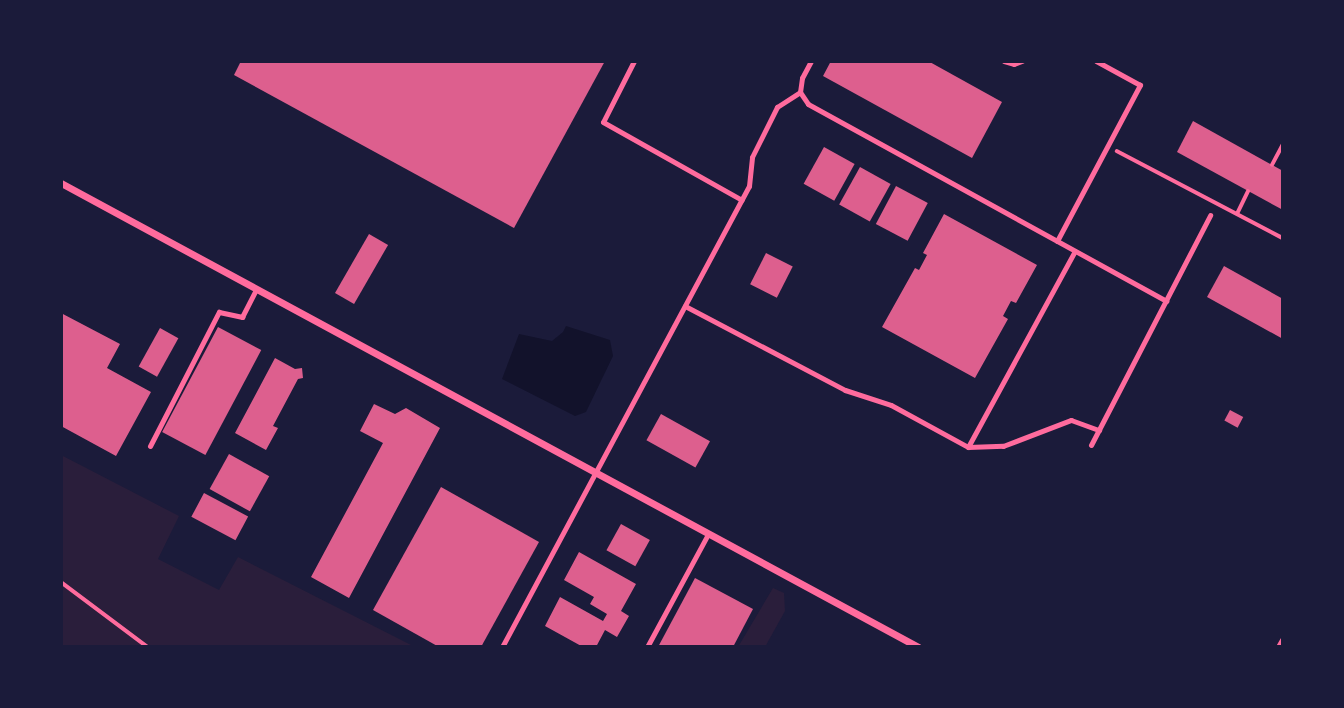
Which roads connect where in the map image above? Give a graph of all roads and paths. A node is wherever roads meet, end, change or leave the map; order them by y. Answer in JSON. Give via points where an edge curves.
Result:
{"nodes":[{"id":1,"x":634,"y":61,"type":"edge"},
{"id":2,"x":811,"y":61,"type":"edge"},
{"id":3,"x":1004,"y":61,"type":"edge"},
{"id":4,"x":1022,"y":61,"type":"edge"},
{"id":5,"x":1097,"y":61,"type":"edge"},
{"id":6,"x":800,"y":92,"type":"junction"},
{"id":7,"x":1283,"y":144,"type":"edge"},
{"id":8,"x":1107,"y":146,"type":"junction"},
{"id":9,"x":1272,"y":165,"type":"dead end"},
{"id":10,"x":61,"y":183,"type":"edge"},
{"id":11,"x":1248,"y":191,"type":"dead end"},
{"id":12,"x":742,"y":200,"type":"junction"},
{"id":13,"x":1237,"y":214,"type":"junction"},
{"id":14,"x":1210,"y":215,"type":"dead end"},
{"id":15,"x":1283,"y":238,"type":"edge"},
{"id":16,"x":1057,"y":241,"type":"junction"},
{"id":17,"x":1075,"y":251,"type":"junction"},
{"id":18,"x":256,"y":289,"type":"junction"},
{"id":19,"x":1166,"y":301,"type":"junction"},
{"id":20,"x":685,"y":306,"type":"junction"},
{"id":21,"x":1099,"y":430,"type":"junction"},
{"id":22,"x":1091,"y":445,"type":"dead end"},
{"id":23,"x":150,"y":446,"type":"dead end"},
{"id":24,"x":968,"y":447,"type":"junction"},
{"id":25,"x":595,"y":474,"type":"junction"},
{"id":26,"x":708,"y":534,"type":"junction"},
{"id":27,"x":61,"y":582,"type":"edge"},
{"id":28,"x":1283,"y":640,"type":"edge"},
{"id":29,"x":145,"y":646,"type":"edge"},
{"id":30,"x":502,"y":647,"type":"edge"},
{"id":31,"x":647,"y":647,"type":"edge"},
{"id":32,"x":918,"y":647,"type":"edge"},
{"id":33,"x":1279,"y":647,"type":"edge"}],
"edges":[{"from":1,"to":12,"type":"lane","via":[[603,122]]},
{"from":2,"to":6,"type":"lane"},
{"from":3,"to":4,"type":"lane"},
{"from":5,"to":8,"type":"lane","via":[[1140,85]]},
{"from":6,"to":12,"type":"lane","via":[[777,107],[752,157],[749,186]]},
{"from":6,"to":16,"type":"lane","via":[[808,104]]},
{"from":7,"to":9,"type":"path"},
{"from":8,"to":13,"type":"path"},
{"from":8,"to":16,"type":"lane"},
{"from":10,"to":18,"type":"street"},
{"from":11,"to":13,"type":"path"},
{"from":12,"to":20,"type":"lane"},
{"from":13,"to":15,"type":"path"},
{"from":14,"to":19,"type":"lane"},
{"from":16,"to":17,"type":"lane"},
{"from":17,"to":19,"type":"lane"},
{"from":17,"to":24,"type":"lane"},
{"from":18,"to":23,"type":"lane","via":[[242,317],[219,312]]},
{"from":18,"to":25,"type":"street"},
{"from":19,"to":21,"type":"lane"},
{"from":20,"to":24,"type":"lane","via":[[845,390],[891,405]]},
{"from":20,"to":25,"type":"lane"},
{"from":21,"to":22,"type":"lane"},
{"from":21,"to":24,"type":"lane","via":[[1071,420],[1003,446]]},
{"from":25,"to":26,"type":"street"},
{"from":25,"to":30,"type":"lane"},
{"from":26,"to":31,"type":"lane"},
{"from":26,"to":32,"type":"street"},
{"from":27,"to":29,"type":"path"},
{"from":28,"to":33,"type":"street"}]}
